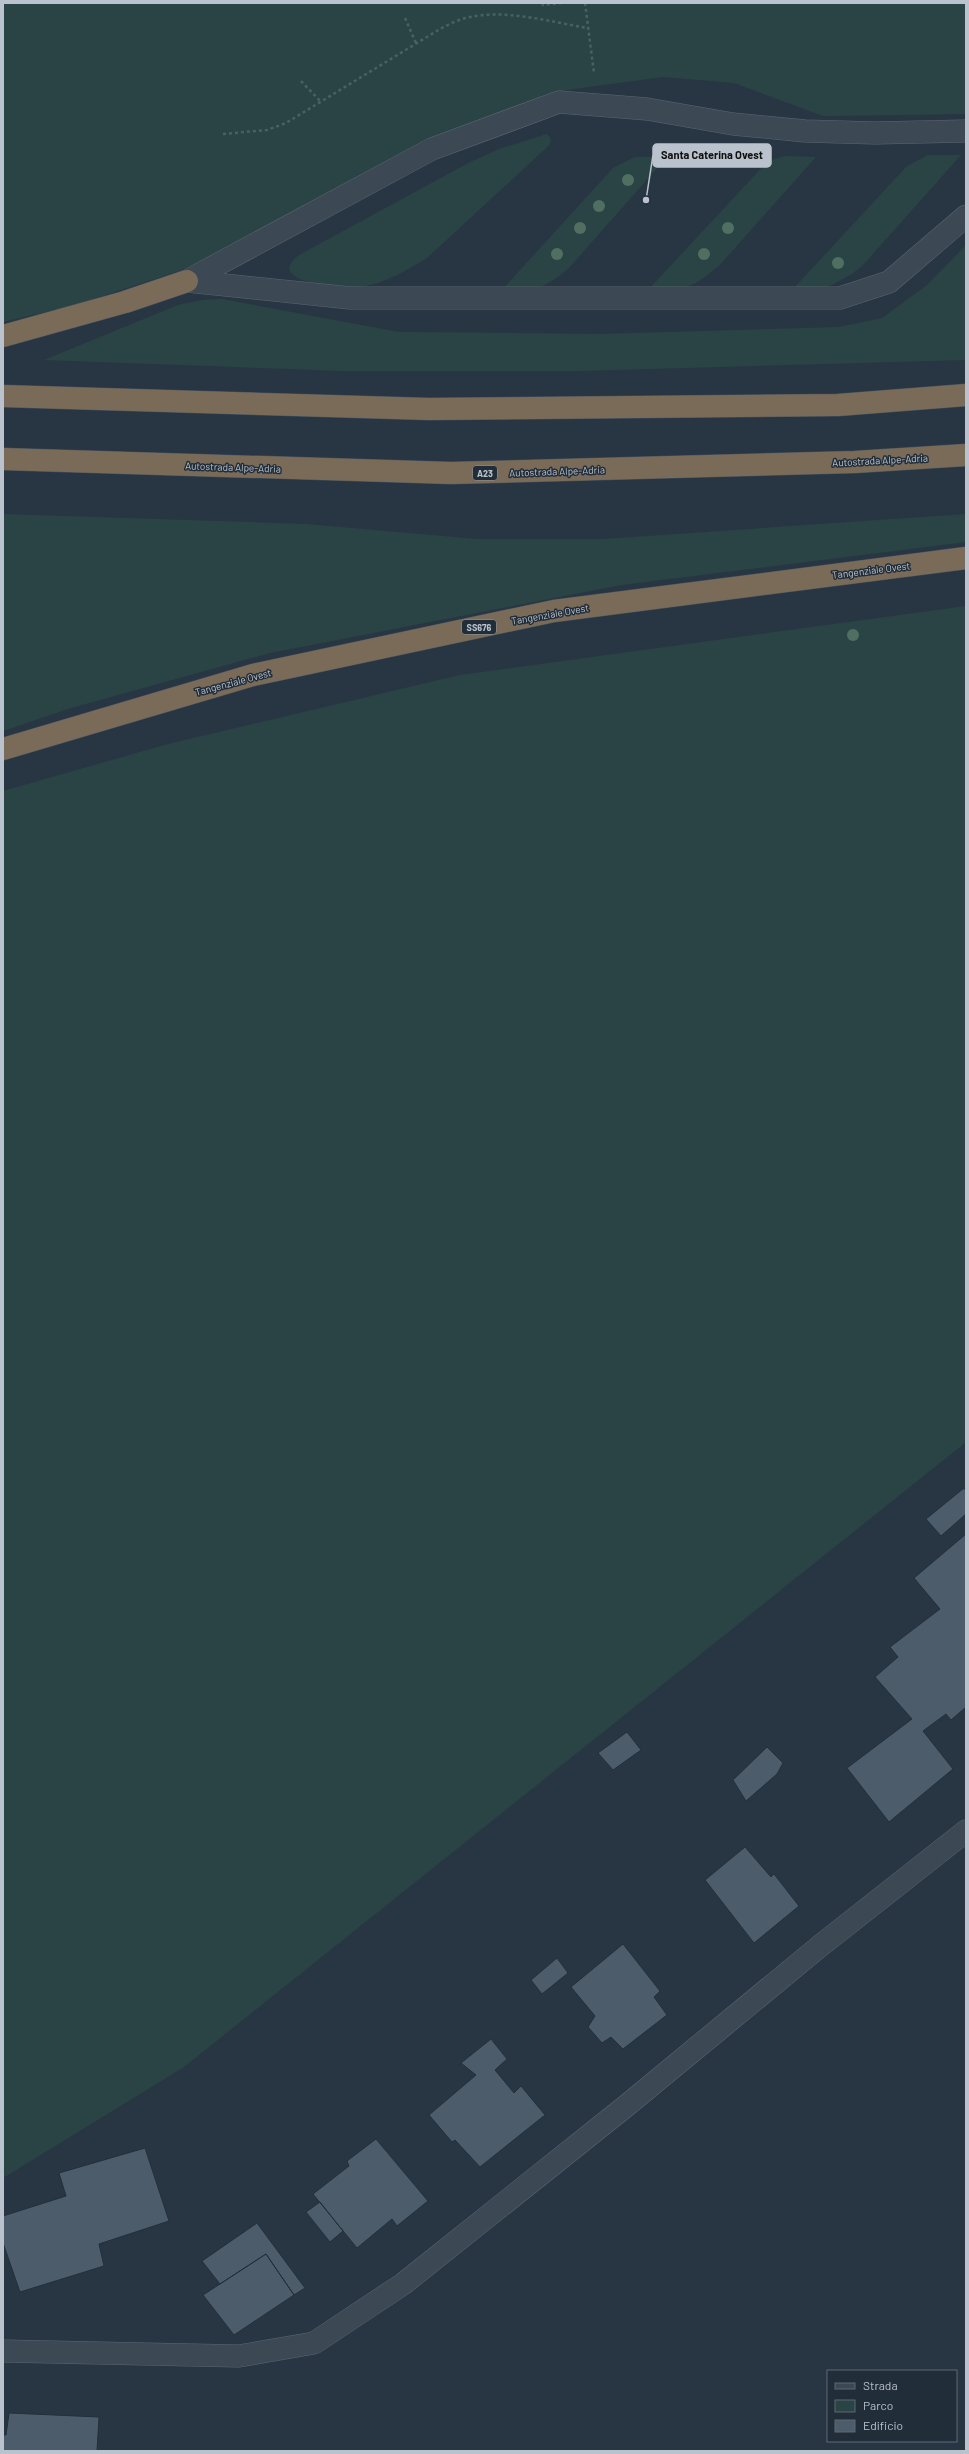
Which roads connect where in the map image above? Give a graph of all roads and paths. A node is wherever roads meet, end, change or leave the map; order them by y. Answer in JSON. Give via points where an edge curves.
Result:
{"nodes":[{"id":1,"x":542,"y":3,"type":"edge"},
{"id":2,"x":562,"y":3,"type":"edge"},
{"id":3,"x":585,"y":3,"type":"edge"},
{"id":4,"x":405,"y":18,"type":"dead end"},
{"id":5,"x":588,"y":28,"type":"junction"},
{"id":6,"x":416,"y":43,"type":"junction"},
{"id":7,"x":301,"y":80,"type":"dead end"},
{"id":8,"x":322,"y":102,"type":"junction"},
{"id":9,"x":598,"y":105,"type":"junction"},
{"id":10,"x":966,"y":131,"type":"edge"},
{"id":11,"x":223,"y":134,"type":"dead end"},
{"id":12,"x":966,"y":216,"type":"edge"},
{"id":13,"x":187,"y":281,"type":"junction"},
{"id":14,"x":3,"y":336,"type":"edge"},
{"id":15,"x":966,"y":395,"type":"edge"},
{"id":16,"x":3,"y":396,"type":"edge"},
{"id":17,"x":966,"y":455,"type":"edge"},
{"id":18,"x":3,"y":459,"type":"edge"},
{"id":19,"x":966,"y":558,"type":"edge"},
{"id":20,"x":3,"y":749,"type":"edge"},
{"id":21,"x":966,"y":1831,"type":"edge"},
{"id":22,"x":3,"y":2351,"type":"edge"}],
"edges":[{"from":1,"to":2,"type":"path"},
{"from":3,"to":5,"type":"path"},
{"from":4,"to":6,"type":"path"},
{"from":5,"to":6,"type":"path","via":[[490,15],[465,18]]},
{"from":5,"to":9,"type":"path"},
{"from":6,"to":8,"type":"path"},
{"from":7,"to":8,"type":"path"},
{"from":8,"to":11,"type":"path","via":[[286,123],[267,130]]},
{"from":9,"to":10,"type":"street","via":[[647,109],[734,124],[805,131]]},
{"from":9,"to":13,"type":"street","via":[[559,102],[432,149]]},
{"from":12,"to":13,"type":"street","via":[[889,282],[840,298],[350,298]]},
{"from":13,"to":14,"type":"highway","via":[[125,302]]},
{"from":15,"to":16,"type":"highway","via":[[838,405],[437,409]]},
{"from":17,"to":18,"type":"highway","name":"Autostrada Alpe-Adria","number":"A23","via":[[855,462],[451,474]]},
{"from":19,"to":20,"type":"highway","name":"Tangenziale Ovest","number":"SS676","via":[[554,611],[253,675]]},
{"from":21,"to":22,"type":"street","via":[[403,2284],[314,2343],[239,2356]]}]}
